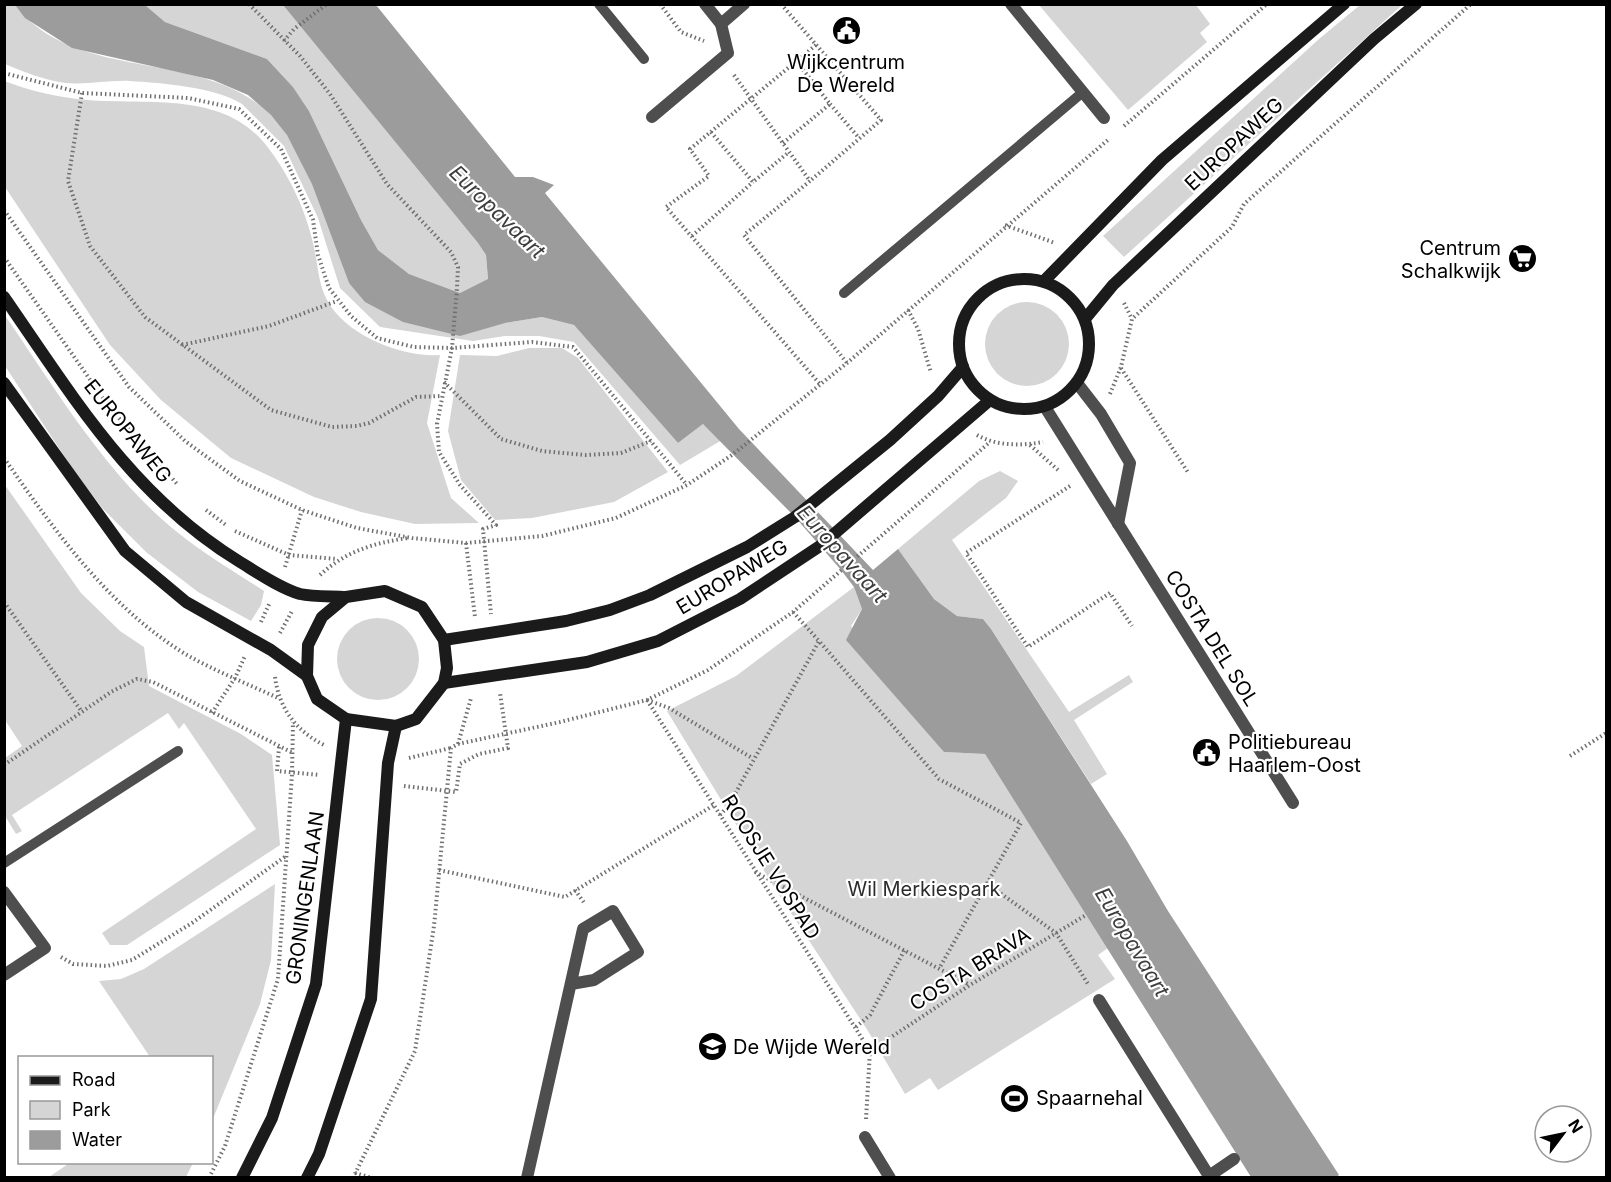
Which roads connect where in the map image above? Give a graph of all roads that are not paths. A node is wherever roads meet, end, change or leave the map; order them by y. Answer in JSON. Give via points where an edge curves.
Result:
{"nodes":[{"id":1,"x":705,"y":4,"type":"edge"},
{"id":2,"x":744,"y":4,"type":"edge"},
{"id":3,"x":1011,"y":4,"type":"edge"},
{"id":4,"x":1344,"y":4,"type":"edge"},
{"id":5,"x":1416,"y":4,"type":"edge"},
{"id":6,"x":600,"y":5,"type":"edge"},
{"id":7,"x":721,"y":24,"type":"junction"},
{"id":8,"x":644,"y":59,"type":"dead end"},
{"id":9,"x":1083,"y":92,"type":"junction"},
{"id":10,"x":652,"y":117,"type":"dead end"},
{"id":11,"x":1104,"y":118,"type":"dead end"},
{"id":12,"x":1044,"y":281,"type":"junction"},
{"id":13,"x":844,"y":293,"type":"dead end"},
{"id":14,"x":4,"y":297,"type":"edge"},
{"id":15,"x":1085,"y":319,"type":"junction"},
{"id":16,"x":963,"y":367,"type":"junction"},
{"id":17,"x":4,"y":383,"type":"edge"},
{"id":18,"x":1077,"y":383,"type":"junction"},
{"id":19,"x":990,"y":400,"type":"junction"},
{"id":20,"x":1045,"y":407,"type":"junction"},
{"id":21,"x":1118,"y":524,"type":"junction"},
{"id":22,"x":346,"y":597,"type":"junction"},
{"id":23,"x":444,"y":640,"type":"junction"},
{"id":24,"x":308,"y":676,"type":"junction"},
{"id":25,"x":444,"y":683,"type":"junction"},
{"id":26,"x":346,"y":719,"type":"junction"},
{"id":27,"x":396,"y":726,"type":"junction"},
{"id":28,"x":178,"y":751,"type":"dead end"},
{"id":29,"x":1293,"y":804,"type":"dead end"},
{"id":30,"x":4,"y":864,"type":"edge"},
{"id":31,"x":4,"y":892,"type":"edge"},
{"id":32,"x":4,"y":975,"type":"edge"},
{"id":33,"x":571,"y":984,"type":"junction"},
{"id":34,"x":1099,"y":1000,"type":"road end"},
{"id":35,"x":865,"y":1137,"type":"road end"},
{"id":36,"x":1234,"y":1159,"type":"dead end"},
{"id":37,"x":1208,"y":1177,"type":"edge"},
{"id":38,"x":242,"y":1178,"type":"edge"},
{"id":39,"x":307,"y":1178,"type":"edge"},
{"id":40,"x":528,"y":1178,"type":"edge"},
{"id":41,"x":890,"y":1178,"type":"edge"}],
"edges":[{"from":1,"to":7,"type":"street"},
{"from":2,"to":7,"type":"street"},
{"from":3,"to":9,"type":"street"},
{"from":4,"to":12,"type":"main road","name":"EUROPAWEG","via":[[1162,160]]},
{"from":5,"to":15,"type":"main road","name":"EUROPAWEG","via":[[1113,285]]},
{"from":6,"to":8,"type":"lane"},
{"from":7,"to":10,"type":"street","via":[[728,53]]},
{"from":9,"to":11,"type":"street"},
{"from":9,"to":13,"type":"lane"},
{"from":12,"to":15,"type":"main road","via":[[1075,302]]},
{"from":12,"to":16,"type":"main road","via":[[1008,281],[977,299],[960,331]]},
{"from":14,"to":22,"type":"main road","name":"EUROPAWEG","via":[[102,436],[150,494],[207,542],[254,570],[300,594]]},
{"from":15,"to":18,"type":"main road","via":[[1090,352]]},
{"from":16,"to":19,"type":"main road","via":[[969,380]]},
{"from":16,"to":23,"type":"main road","name":"EUROPAWEG","via":[[890,440],[795,517],[747,547],[610,610]]},
{"from":17,"to":24,"type":"main road","via":[[125,551],[186,602],[272,650]]},
{"from":18,"to":20,"type":"main road","via":[[1063,398]]},
{"from":18,"to":21,"type":"street","via":[[1130,463]]},
{"from":19,"to":20,"type":"main road","via":[[1007,408]]},
{"from":19,"to":25,"type":"main road","name":"EUROPAWEG","via":[[820,546],[740,599],[658,641],[587,662]]},
{"from":20,"to":21,"type":"street","name":"COSTA DEL SOL"},
{"from":21,"to":29,"type":"street","name":"COSTA DEL SOL"},
{"from":22,"to":23,"type":"main road","via":[[385,591],[422,607]]},
{"from":22,"to":24,"type":"main road","via":[[321,616],[308,645]]},
{"from":23,"to":25,"type":"main road"},
{"from":24,"to":26,"type":"main road","via":[[317,699]]},
{"from":25,"to":27,"type":"main road","via":[[416,719]]},
{"from":26,"to":27,"type":"main road"},
{"from":26,"to":38,"type":"main road","name":"GRONINGENLAAN","via":[[316,984],[272,1118]]},
{"from":27,"to":39,"type":"main road","via":[[388,763],[371,999],[319,1154]]},
{"from":28,"to":30,"type":"lane"},
{"from":31,"to":32,"type":"street","via":[[45,948]]},
{"from":33,"to":33,"type":"street","via":[[583,929],[613,911],[638,952],[594,980]]},
{"from":33,"to":40,"type":"street"},
{"from":34,"to":37,"type":"street"},
{"from":35,"to":41,"type":"street"},
{"from":36,"to":37,"type":"street"}]}
